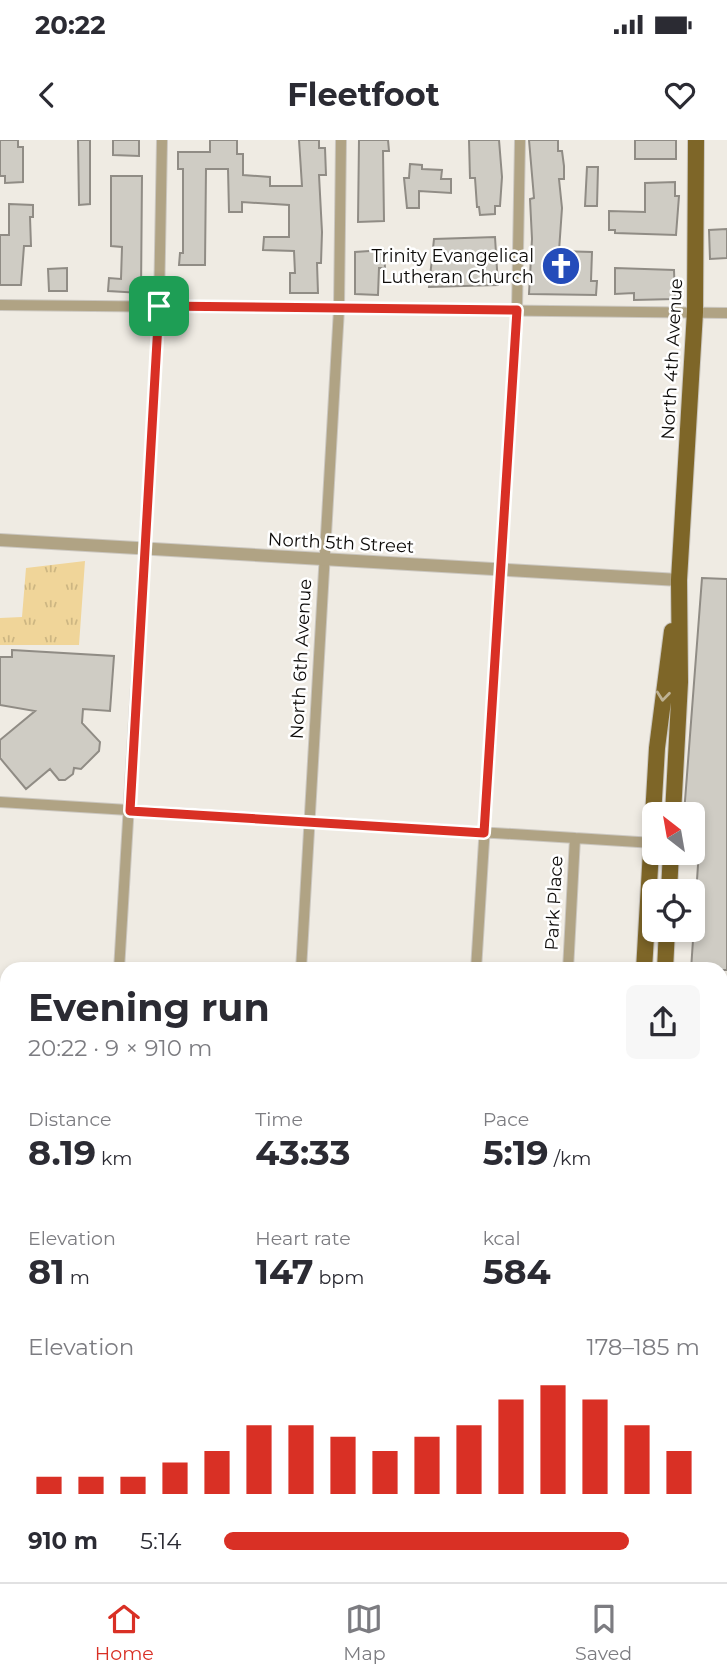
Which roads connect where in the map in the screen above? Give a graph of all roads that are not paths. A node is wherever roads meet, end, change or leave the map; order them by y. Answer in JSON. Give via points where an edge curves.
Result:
{"nodes":[{"id":1,"x":162,"y":140,"type":"edge"},
{"id":2,"x":341,"y":140,"type":"edge"},
{"id":3,"x":520,"y":140,"type":"edge"},
{"id":4,"x":696,"y":140,"type":"edge"},
{"id":5,"x":0,"y":304,"type":"edge"},
{"id":6,"x":159,"y":306,"type":"junction"},
{"id":7,"x":339,"y":309,"type":"junction"},
{"id":8,"x":517,"y":310,"type":"junction"},
{"id":9,"x":695,"y":312,"type":"junction"},
{"id":10,"x":727,"y":313,"type":"edge"},
{"id":11,"x":0,"y":540,"type":"edge"},
{"id":12,"x":145,"y":549,"type":"junction"},
{"id":13,"x":323,"y":560,"type":"junction"},
{"id":14,"x":501,"y":570,"type":"junction"},
{"id":15,"x":680,"y":580,"type":"junction"},
{"id":16,"x":0,"y":802,"type":"edge"},
{"id":17,"x":655,"y":802,"type":"edge"},
{"id":18,"x":674,"y":802,"type":"edge"},
{"id":19,"x":130,"y":811,"type":"junction"},
{"id":20,"x":309,"y":822,"type":"junction"},
{"id":21,"x":484,"y":833,"type":"junction"},
{"id":22,"x":575,"y":838,"type":"junction"},
{"id":23,"x":642,"y":842,"type":"edge"},
{"id":24,"x":650,"y":865,"type":"edge"},
{"id":25,"x":666,"y":942,"type":"edge"},
{"id":26,"x":120,"y":962,"type":"edge"},
{"id":27,"x":301,"y":962,"type":"edge"},
{"id":28,"x":476,"y":962,"type":"edge"},
{"id":29,"x":568,"y":962,"type":"edge"},
{"id":30,"x":644,"y":962,"type":"edge"},
{"id":31,"x":665,"y":962,"type":"edge"}],
"edges":[{"from":1,"to":6,"type":"street"},
{"from":2,"to":7,"type":"street","name":"North 6th Avenue"},
{"from":3,"to":8,"type":"street"},
{"from":4,"to":9,"type":"main road","name":"North 4th Avenue"},
{"from":5,"to":6,"type":"street"},
{"from":6,"to":7,"type":"street"},
{"from":6,"to":12,"type":"street"},
{"from":7,"to":8,"type":"street"},
{"from":7,"to":13,"type":"street","name":"North 6th Avenue"},
{"from":8,"to":9,"type":"street"},
{"from":8,"to":14,"type":"street"},
{"from":9,"to":10,"type":"street"},
{"from":9,"to":15,"type":"main road","name":"North 4th Avenue"},
{"from":11,"to":12,"type":"street","name":"North 5th Street"},
{"from":12,"to":13,"type":"street","name":"North 5th Street"},
{"from":12,"to":19,"type":"street"},
{"from":13,"to":14,"type":"street","name":"North 5th Street"},
{"from":13,"to":20,"type":"street","name":"North 6th Avenue"},
{"from":14,"to":15,"type":"street","name":"North 5th Street"},
{"from":14,"to":21,"type":"street"},
{"from":15,"to":17,"type":"main road","name":"North 4th Avenue","one_way":true,"via":[[661,708]]},
{"from":15,"to":18,"type":"main road","name":"North 4th Avenue"},
{"from":16,"to":19,"type":"street"},
{"from":19,"to":20,"type":"street"},
{"from":19,"to":26,"type":"street"},
{"from":20,"to":21,"type":"street"},
{"from":20,"to":27,"type":"street","name":"North 6th Avenue"},
{"from":21,"to":22,"type":"street"},
{"from":21,"to":28,"type":"street"},
{"from":22,"to":23,"type":"street"},
{"from":22,"to":29,"type":"street","name":"Park Place"},
{"from":24,"to":30,"type":"main road","name":"North 4th Avenue"},
{"from":25,"to":31,"type":"main road"}]}
